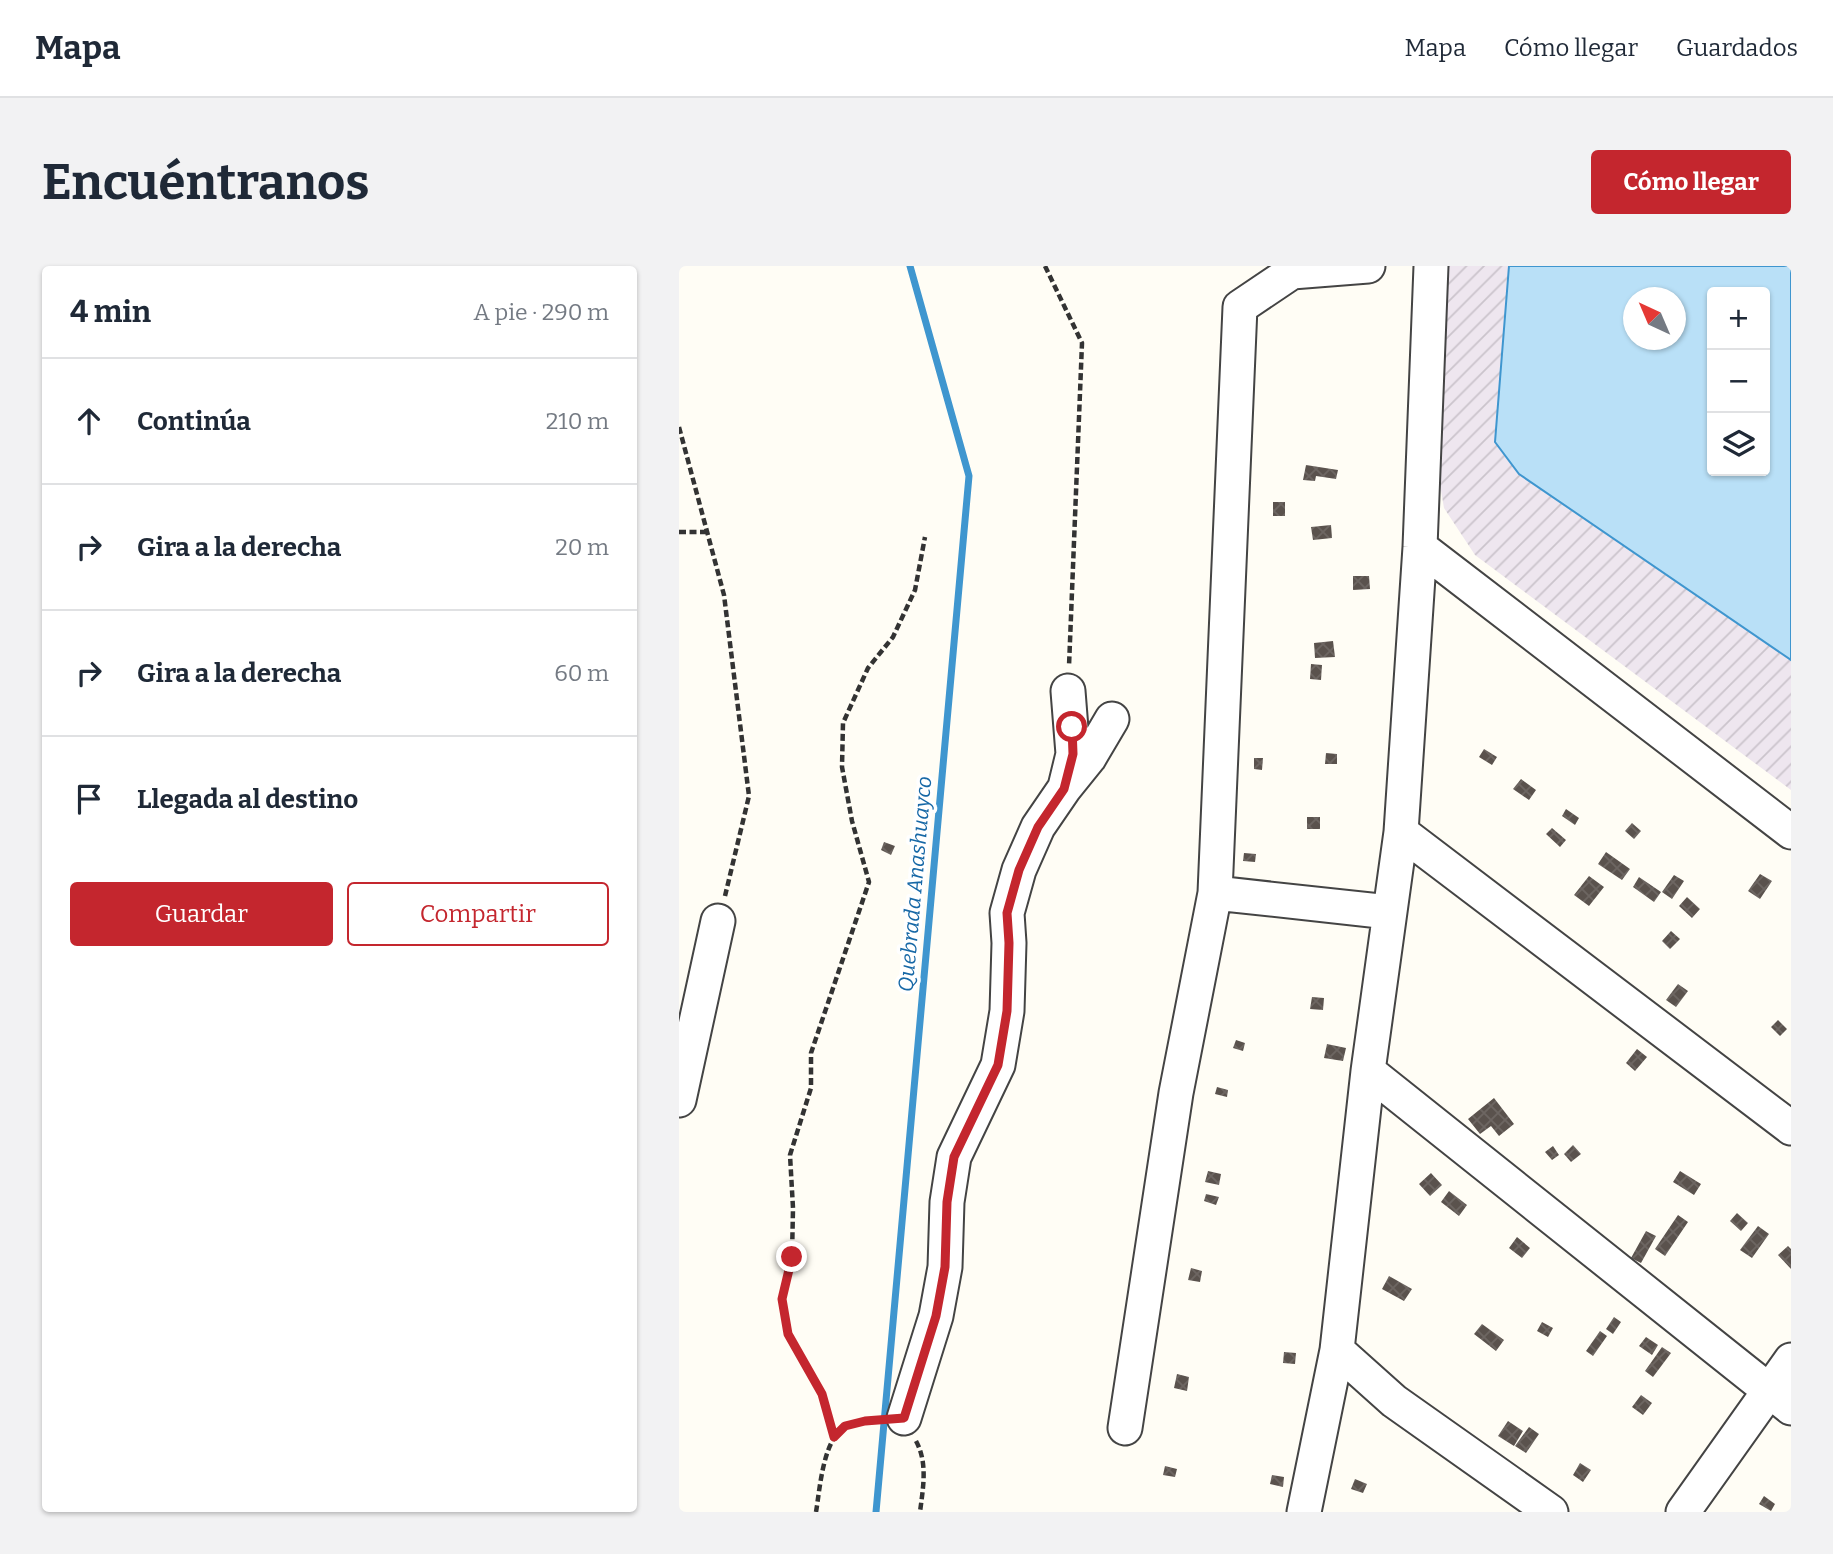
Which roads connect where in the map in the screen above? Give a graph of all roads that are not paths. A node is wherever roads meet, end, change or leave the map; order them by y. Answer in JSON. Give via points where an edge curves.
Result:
{"nodes":[{"id":1,"x":1367,"y":266,"type":"edge"},
{"id":2,"x":1431,"y":266,"type":"edge"},
{"id":3,"x":1420,"y":548,"type":"junction"},
{"id":4,"x":1068,"y":691,"type":"road end"},
{"id":5,"x":1112,"y":719,"type":"dead end"},
{"id":6,"x":1064,"y":789,"type":"junction"},
{"id":7,"x":1401,"y":832,"type":"junction"},
{"id":8,"x":1791,"y":832,"type":"edge"},
{"id":9,"x":1215,"y":893,"type":"junction"},
{"id":10,"x":1389,"y":912,"type":"junction"},
{"id":11,"x":718,"y":921,"type":"road end"},
{"id":12,"x":1368,"y":1071,"type":"junction"},
{"id":13,"x":679,"y":1100,"type":"edge"},
{"id":14,"x":1791,"y":1128,"type":"edge"},
{"id":15,"x":1337,"y":1350,"type":"junction"},
{"id":16,"x":1791,"y":1360,"type":"edge"},
{"id":17,"x":1780,"y":1400,"type":"edge"},
{"id":18,"x":904,"y":1418,"type":"road end"},
{"id":19,"x":1125,"y":1428,"type":"dead end"},
{"id":20,"x":1304,"y":1512,"type":"edge"},
{"id":21,"x":1551,"y":1512,"type":"edge"},
{"id":22,"x":1683,"y":1512,"type":"edge"}],
"edges":[{"from":1,"to":9,"type":"street","via":[[1292,272],[1240,307]]},
{"from":2,"to":3,"type":"street"},
{"from":3,"to":7,"type":"street"},
{"from":3,"to":8,"type":"street"},
{"from":4,"to":6,"type":"street","via":[[1073,754]]},
{"from":5,"to":6,"type":"street"},
{"from":6,"to":18,"type":"street","via":[[1038,827],[1007,913],[1007,1011],[998,1065],[954,1157],[936,1316]]},
{"from":7,"to":10,"type":"street"},
{"from":7,"to":14,"type":"street"},
{"from":9,"to":10,"type":"street"},
{"from":9,"to":19,"type":"street","via":[[1175,1093]]},
{"from":10,"to":12,"type":"street"},
{"from":11,"to":13,"type":"street"},
{"from":12,"to":15,"type":"street"},
{"from":12,"to":17,"type":"street"},
{"from":15,"to":20,"type":"street"},
{"from":15,"to":21,"type":"street","via":[[1394,1401]]},
{"from":16,"to":17,"type":"street"},
{"from":17,"to":22,"type":"street"}]}
